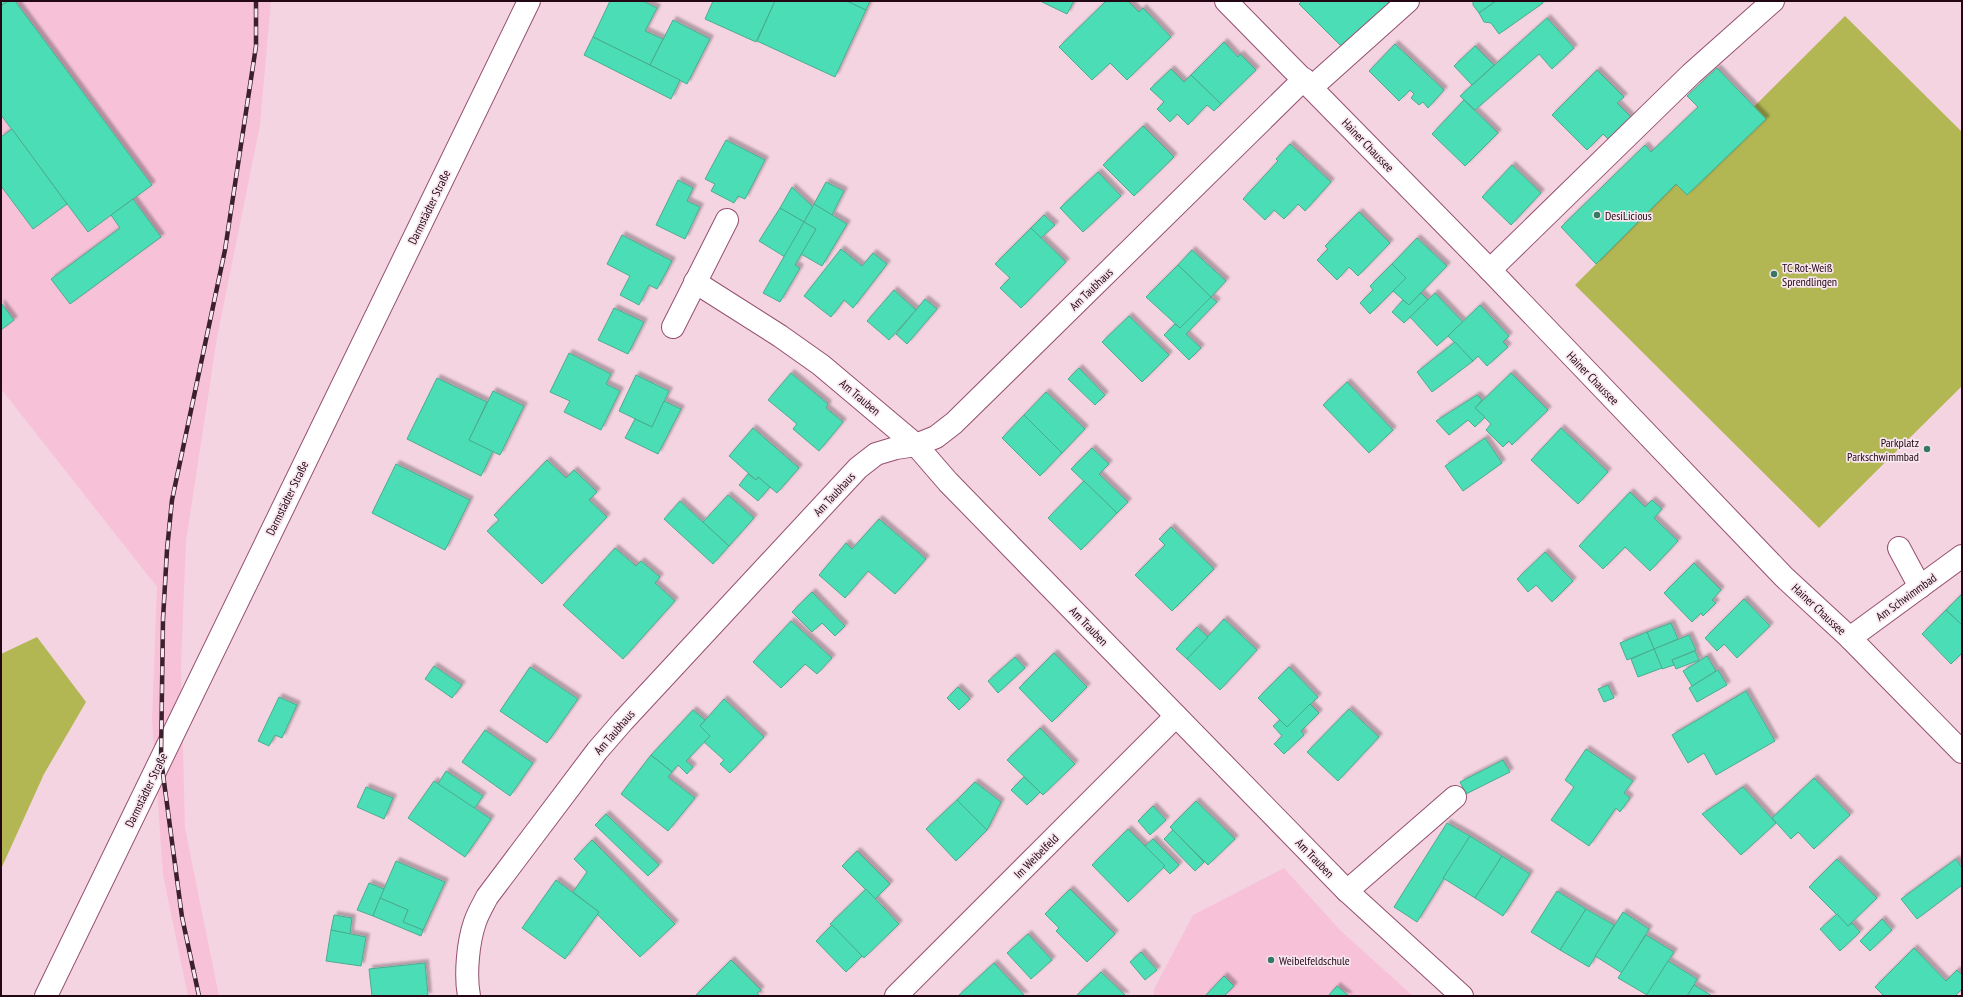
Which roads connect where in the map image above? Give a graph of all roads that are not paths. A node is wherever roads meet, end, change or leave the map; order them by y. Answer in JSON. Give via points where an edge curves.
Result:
{"nodes":[{"id":1,"x":529,"y":1,"type":"edge"},
{"id":2,"x":1226,"y":1,"type":"edge"},
{"id":3,"x":1408,"y":1,"type":"edge"},
{"id":4,"x":1773,"y":1,"type":"edge"},
{"id":5,"x":1308,"y":83,"type":"junction"},
{"id":6,"x":727,"y":220,"type":"dead end"},
{"id":7,"x":1490,"y":270,"type":"junction"},
{"id":8,"x":695,"y":282,"type":"junction"},
{"id":9,"x":673,"y":327,"type":"dead end"},
{"id":10,"x":916,"y":445,"type":"junction"},
{"id":11,"x":1899,"y":548,"type":"dead end"},
{"id":12,"x":1962,"y":556,"type":"edge"},
{"id":13,"x":1920,"y":587,"type":"junction"},
{"id":14,"x":1850,"y":638,"type":"junction"},
{"id":15,"x":1176,"y":716,"type":"junction"},
{"id":16,"x":1962,"y":752,"type":"edge"},
{"id":17,"x":1456,"y":797,"type":"dead end"},
{"id":18,"x":1347,"y":891,"type":"junction"},
{"id":19,"x":46,"y":996,"type":"edge"},
{"id":20,"x":469,"y":996,"type":"edge"},
{"id":21,"x":896,"y":996,"type":"edge"},
{"id":22,"x":1462,"y":996,"type":"edge"}],
"edges":[{"from":1,"to":19,"type":"street","name":"Darmstädter Straße"},
{"from":2,"to":5,"type":"street","name":"Hainer Chaussee"},
{"from":3,"to":5,"type":"street","name":"Am Taubhaus"},
{"from":4,"to":7,"type":"street","via":[[1691,74]]},
{"from":5,"to":7,"type":"street","name":"Hainer Chaussee"},
{"from":5,"to":10,"type":"street","name":"Am Taubhaus","via":[[954,423],[936,437]]},
{"from":6,"to":8,"type":"street"},
{"from":7,"to":14,"type":"street","name":"Hainer Chaussee","via":[[1784,577]]},
{"from":8,"to":9,"type":"street"},
{"from":8,"to":10,"type":"street","name":"Am Trauben","via":[[821,365]]},
{"from":10,"to":15,"type":"street","name":"Am Trauben","via":[[948,482]]},
{"from":10,"to":20,"type":"street","name":"Am Taubhaus","via":[[876,454],[858,468],[597,751],[487,896],[475,923],[468,956]]},
{"from":11,"to":13,"type":"street"},
{"from":12,"to":13,"type":"street","name":"Am Schwimmbad"},
{"from":13,"to":14,"type":"street","name":"Am Schwimmbad"},
{"from":14,"to":16,"type":"street","name":"Hainer Chaussee"},
{"from":15,"to":18,"type":"street","name":"Am Trauben"},
{"from":15,"to":21,"type":"street","name":"Im Weibelfeld"},
{"from":17,"to":18,"type":"street"},
{"from":18,"to":22,"type":"street","name":"Am Trauben"}]}
